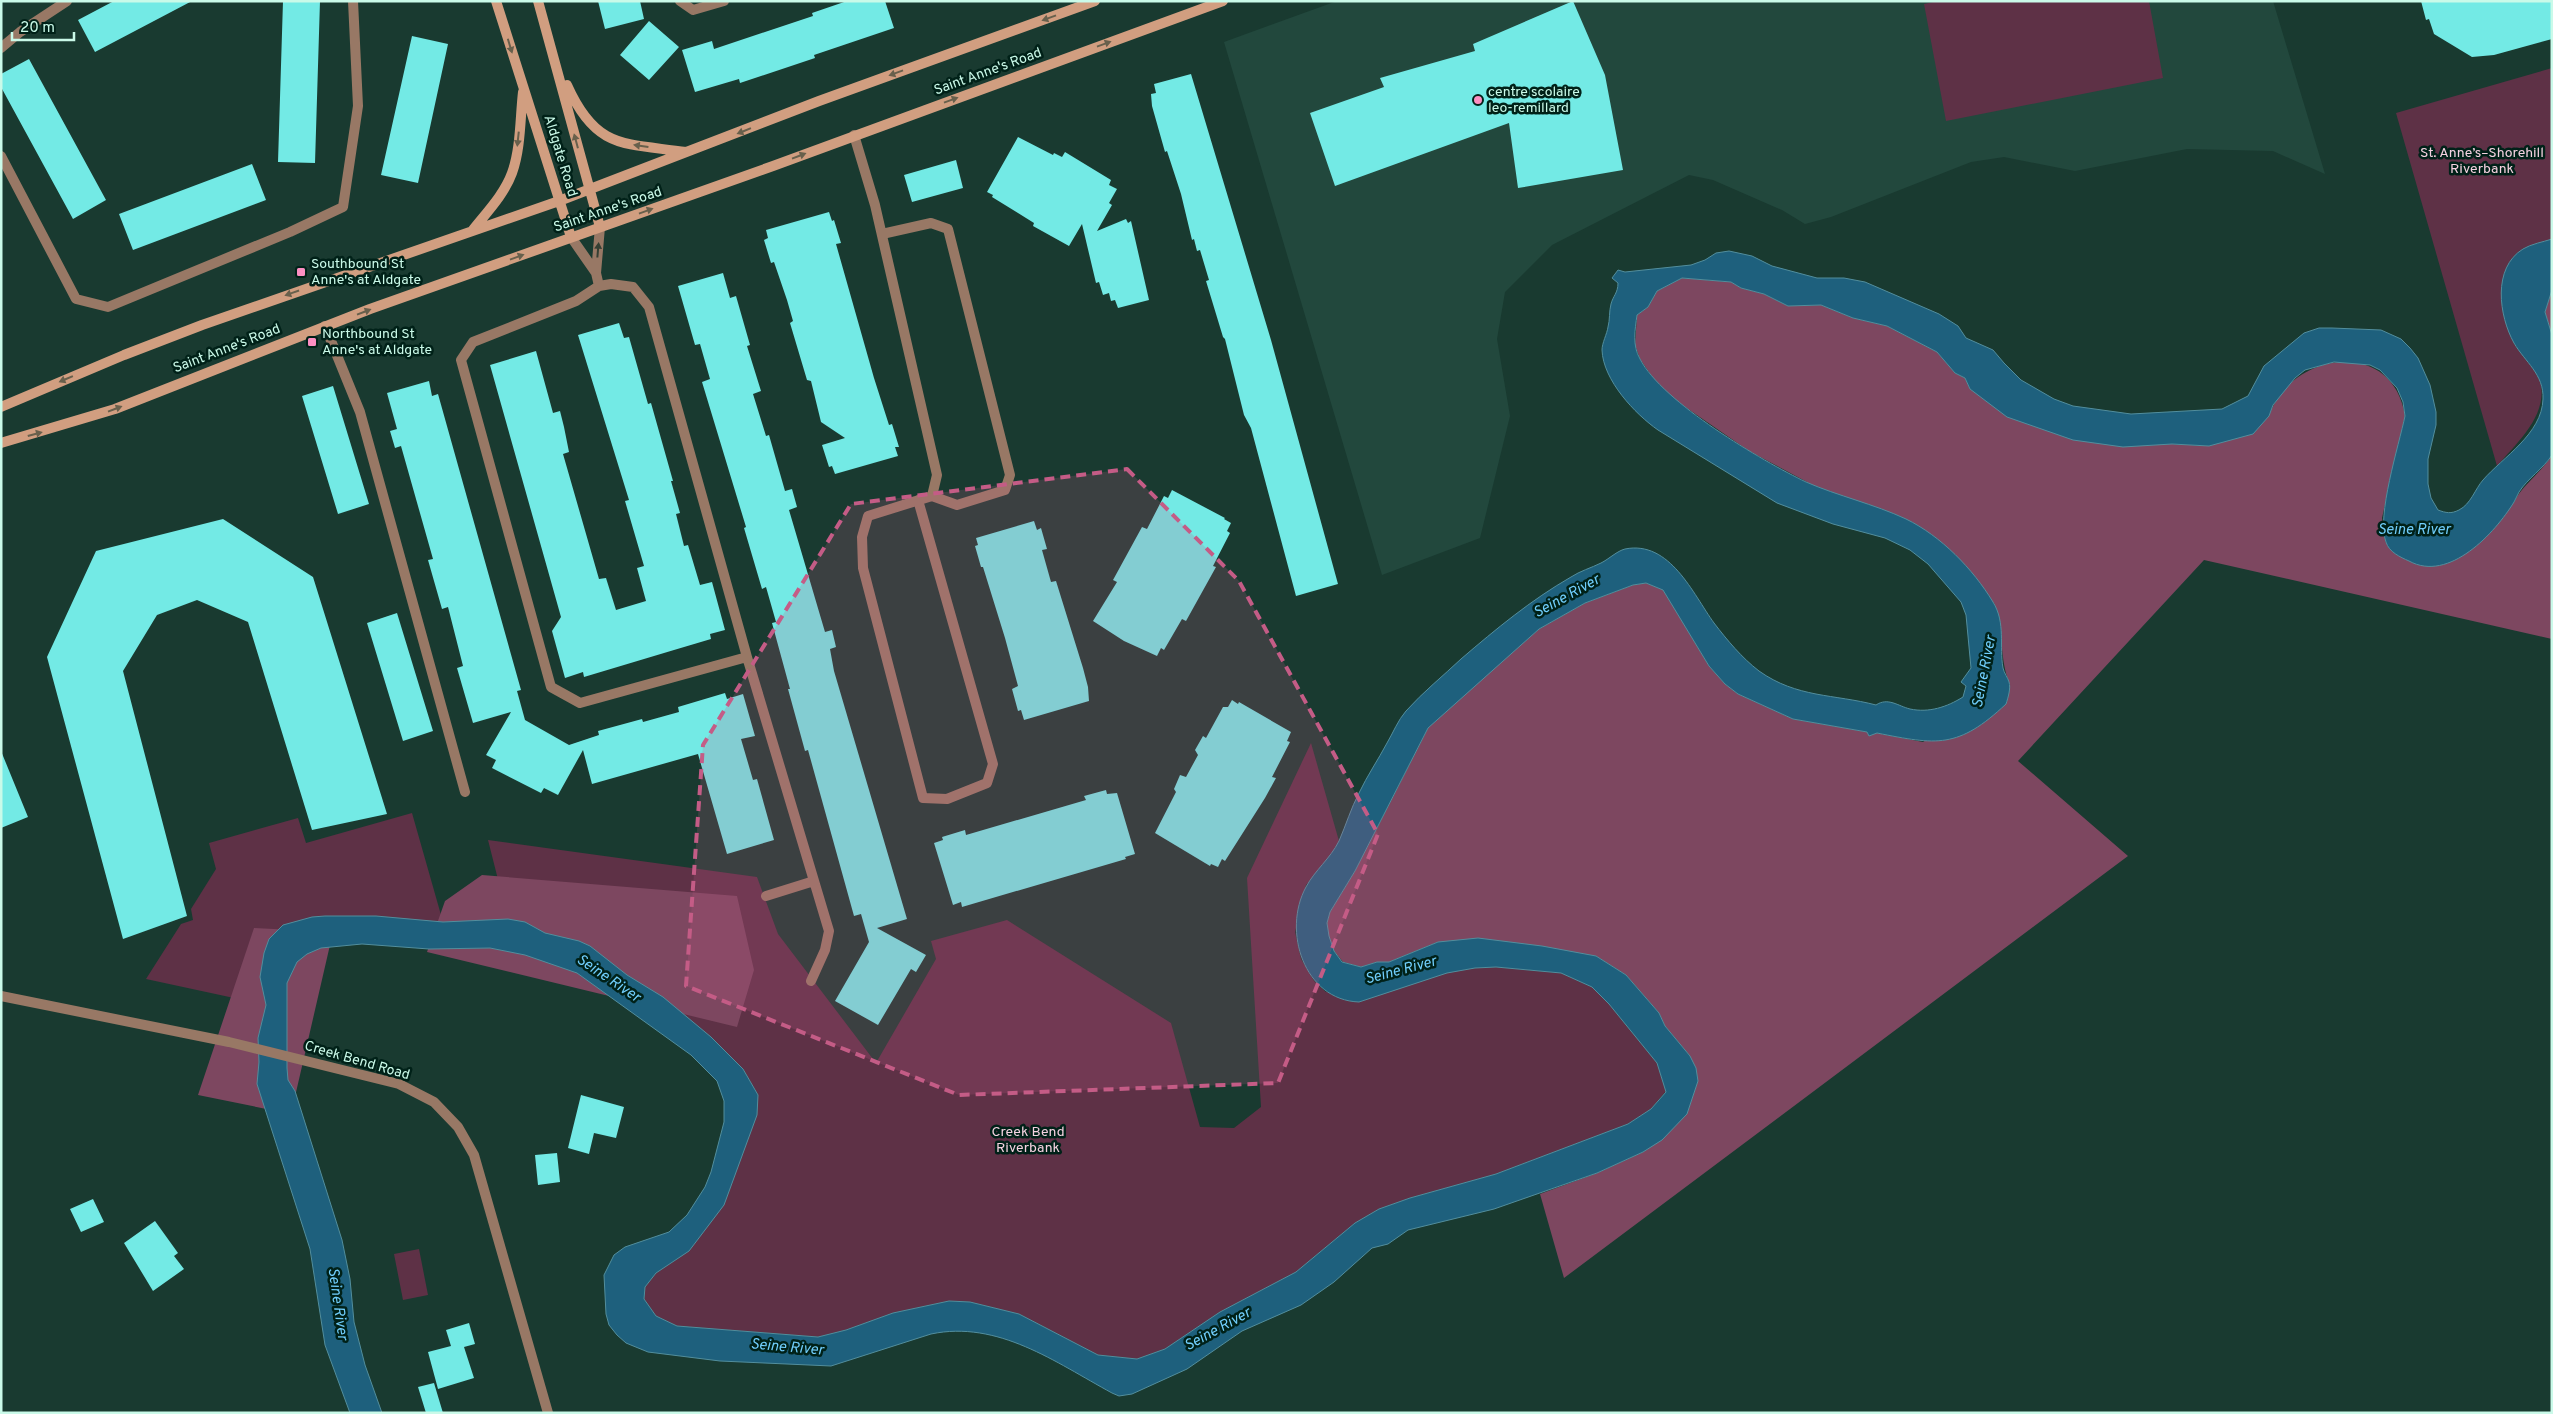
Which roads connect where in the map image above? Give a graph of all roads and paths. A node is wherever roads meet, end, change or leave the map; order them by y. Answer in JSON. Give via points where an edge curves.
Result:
{"nodes":[{"id":1,"x":67,"y":1,"type":"edge"},
{"id":2,"x":354,"y":1,"type":"edge"},
{"id":3,"x":496,"y":1,"type":"edge"},
{"id":4,"x":538,"y":1,"type":"edge"},
{"id":5,"x":680,"y":1,"type":"edge"},
{"id":6,"x":724,"y":1,"type":"edge"},
{"id":7,"x":1095,"y":1,"type":"edge"},
{"id":8,"x":1222,"y":1,"type":"edge"},
{"id":9,"x":1,"y":48,"type":"edge"},
{"id":10,"x":555,"y":60,"type":"junction"},
{"id":11,"x":523,"y":90,"type":"junction"},
{"id":12,"x":854,"y":135,"type":"junction"},
{"id":13,"x":690,"y":152,"type":"junction"},
{"id":14,"x":1,"y":156,"type":"edge"},
{"id":15,"x":590,"y":188,"type":"junction"},
{"id":16,"x":559,"y":201,"type":"junction"},
{"id":17,"x":600,"y":227,"type":"junction"},
{"id":18,"x":471,"y":232,"type":"junction"},
{"id":19,"x":882,"y":234,"type":"junction"},
{"id":20,"x":571,"y":237,"type":"junction"},
{"id":21,"x":596,"y":274,"type":"junction"},
{"id":22,"x":599,"y":286,"type":"junction"},
{"id":23,"x":325,"y":326,"type":"junction"},
{"id":24,"x":1,"y":408,"type":"edge"},
{"id":25,"x":1,"y":443,"type":"edge"},
{"id":26,"x":932,"y":496,"type":"junction"},
{"id":27,"x":918,"y":500,"type":"junction"},
{"id":28,"x":747,"y":657,"type":"junction"},
{"id":29,"x":465,"y":792,"type":"dead end"},
{"id":30,"x":814,"y":881,"type":"junction"},
{"id":31,"x":766,"y":896,"type":"dead end"},
{"id":32,"x":810,"y":981,"type":"dead end"},
{"id":33,"x":1,"y":996,"type":"edge"},
{"id":34,"x":548,"y":1413,"type":"edge"}],
"edges":[{"from":1,"to":9,"type":"street"},
{"from":2,"to":14,"type":"street","via":[[358,106],[343,207],[290,232],[108,307],[76,299]]},
{"from":3,"to":11,"type":"main road","name":"Aldgate Road","one_way":true},
{"from":4,"to":10,"type":"main road","name":"Aldgate Road"},
{"from":5,"to":6,"type":"street","via":[[693,10]]},
{"from":7,"to":13,"type":"main road","name":"Saint Anne's Road","one_way":true,"via":[[819,101]]},
{"from":12,"to":8,"type":"main road","name":"Saint Anne's Road","one_way":true},
{"from":13,"to":10,"type":"main road","one_way":true,"via":[[611,140],[578,109]]},
{"from":15,"to":10,"type":"main road","name":"Aldgate Road","one_way":true},
{"from":11,"to":16,"type":"main road","name":"Aldgate Road"},
{"from":11,"to":18,"type":"main road","one_way":true,"via":[[512,173],[504,189]]},
{"from":17,"to":12,"type":"main road","name":"Saint Anne's Road","one_way":true},
{"from":12,"to":19,"type":"street"},
{"from":13,"to":15,"type":"main road","name":"Saint Anne's Road"},
{"from":15,"to":16,"type":"main road","name":"Saint Anne's Road"},
{"from":15,"to":17,"type":"main road","name":"Aldgate Road"},
{"from":16,"to":18,"type":"main road","name":"Saint Anne's Road"},
{"from":16,"to":20,"type":"main road","name":"Aldgate Road"},
{"from":17,"to":20,"type":"main road","name":"Saint Anne's Road"},
{"from":21,"to":17,"type":"street","name":"Aldgate Road","one_way":true},
{"from":18,"to":24,"type":"main road","name":"Saint Anne's Road","one_way":true,"via":[[202,325]]},
{"from":19,"to":26,"type":"street","via":[[937,475]]},
{"from":19,"to":26,"type":"street","via":[[931,224],[948,229],[1010,475],[1005,490],[957,505]]},
{"from":20,"to":21,"type":"street","name":"Aldgate Road"},
{"from":23,"to":20,"type":"main road","name":"Saint Anne's Road","one_way":true},
{"from":21,"to":22,"type":"street"},
{"from":22,"to":28,"type":"street","via":[[633,287],[649,307]]},
{"from":22,"to":28,"type":"street","via":[[576,301],[473,342],[461,360],[551,687],[580,703]]},
{"from":25,"to":23,"type":"main road","name":"Saint Anne's Road","one_way":true,"via":[[115,409]]},
{"from":23,"to":29,"type":"street","via":[[360,412]]},
{"from":26,"to":27,"type":"street"},
{"from":27,"to":27,"type":"street","via":[[868,516],[862,537],[863,568],[923,798],[947,799],[988,783],[993,764]]},
{"from":28,"to":30,"type":"street"},
{"from":30,"to":31,"type":"street"},
{"from":30,"to":32,"type":"street","via":[[829,931],[825,950]]},
{"from":33,"to":34,"type":"street","name":"Creek Bend Road","via":[[315,1062],[399,1084],[434,1102],[458,1127],[474,1155]]}]}
